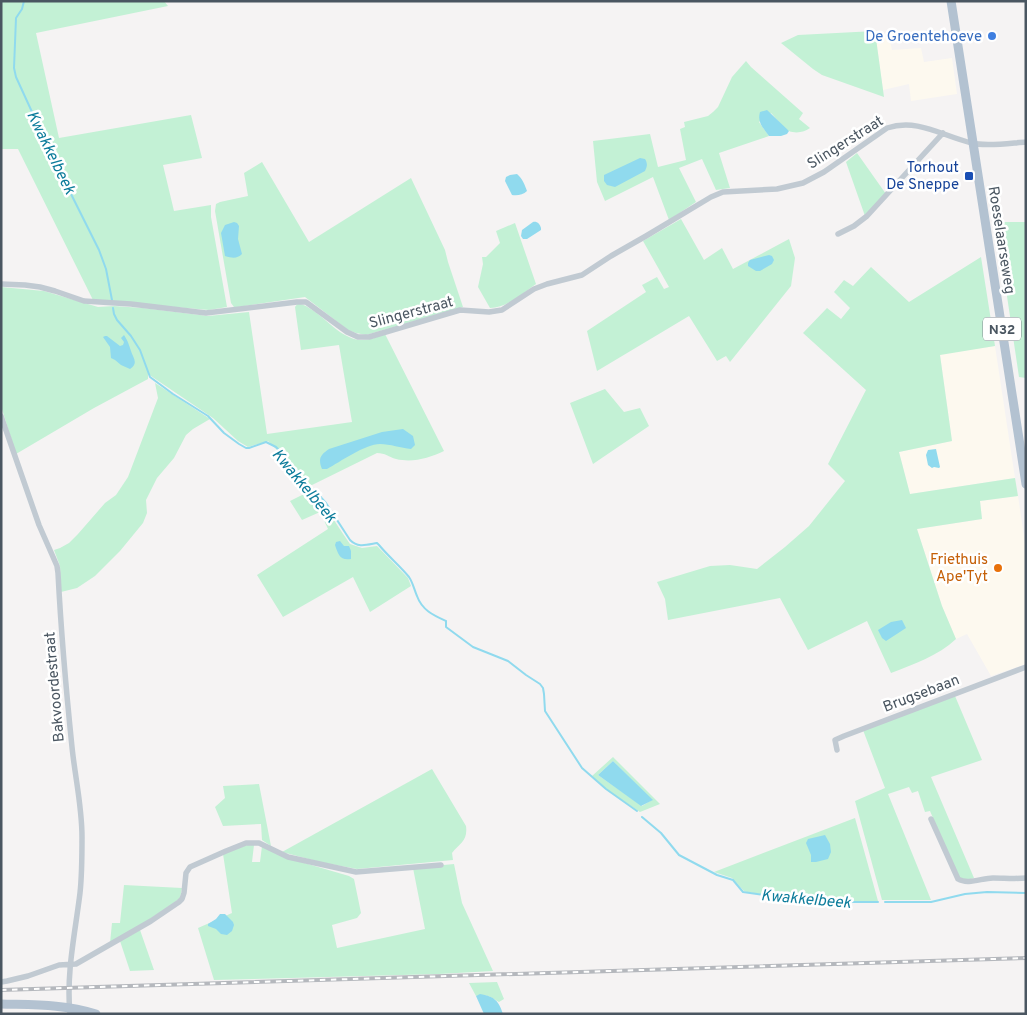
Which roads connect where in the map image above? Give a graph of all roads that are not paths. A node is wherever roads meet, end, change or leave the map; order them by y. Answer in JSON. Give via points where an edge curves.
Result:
{"nodes":[{"id":1,"x":951,"y":1,"type":"edge"},
{"id":2,"x":943,"y":132,"type":"junction"},
{"id":3,"x":1026,"y":142,"type":"edge"},
{"id":4,"x":973,"y":144,"type":"junction"},
{"id":5,"x":838,"y":234,"type":"dead end"},
{"id":6,"x":1,"y":284,"type":"edge"},
{"id":7,"x":1,"y":416,"type":"edge"},
{"id":8,"x":1026,"y":484,"type":"edge"},
{"id":9,"x":1026,"y":667,"type":"edge"},
{"id":10,"x":837,"y":750,"type":"dead end"},
{"id":11,"x":931,"y":819,"type":"dead end"},
{"id":12,"x":441,"y":865,"type":"dead end"},
{"id":13,"x":1026,"y":878,"type":"edge"},
{"id":14,"x":69,"y":965,"type":"junction"},
{"id":15,"x":1,"y":982,"type":"edge"},
{"id":16,"x":1,"y":1004,"type":"edge"},
{"id":17,"x":70,"y":1012,"type":"edge"},
{"id":18,"x":96,"y":1014,"type":"edge"}],
"edges":[{"from":1,"to":4,"type":"main road","name":"Roeselaarseweg","number":"N32"},
{"from":2,"to":4,"type":"street","name":"Slingerstraat"},
{"from":2,"to":5,"type":"street","via":[[867,216]]},
{"from":2,"to":6,"type":"street","name":"Slingerstraat","via":[[907,124],[887,128],[803,183],[777,189],[723,192],[711,197],[582,275],[534,289],[502,310],[460,310],[369,337],[347,332],[306,302],[206,313],[84,301],[40,287]]},
{"from":3,"to":4,"type":"street"},
{"from":4,"to":8,"type":"main road","name":"Roeselaarseweg","number":"N32"},
{"from":7,"to":14,"type":"street","name":"Bakvoordestraat","via":[[58,573],[82,836],[80,891]]},
{"from":9,"to":10,"type":"street","name":"Brugsebaan","via":[[844,736],[836,740]]},
{"from":11,"to":13,"type":"street","via":[[958,880]]},
{"from":12,"to":14,"type":"street","via":[[356,872],[288,857],[259,843],[246,843],[190,867],[179,902],[151,922]]},
{"from":14,"to":15,"type":"street"},
{"from":14,"to":17,"type":"street","name":"Bakvoordestraat"},
{"from":16,"to":17,"type":"main road"},
{"from":17,"to":18,"type":"main road"}]}
